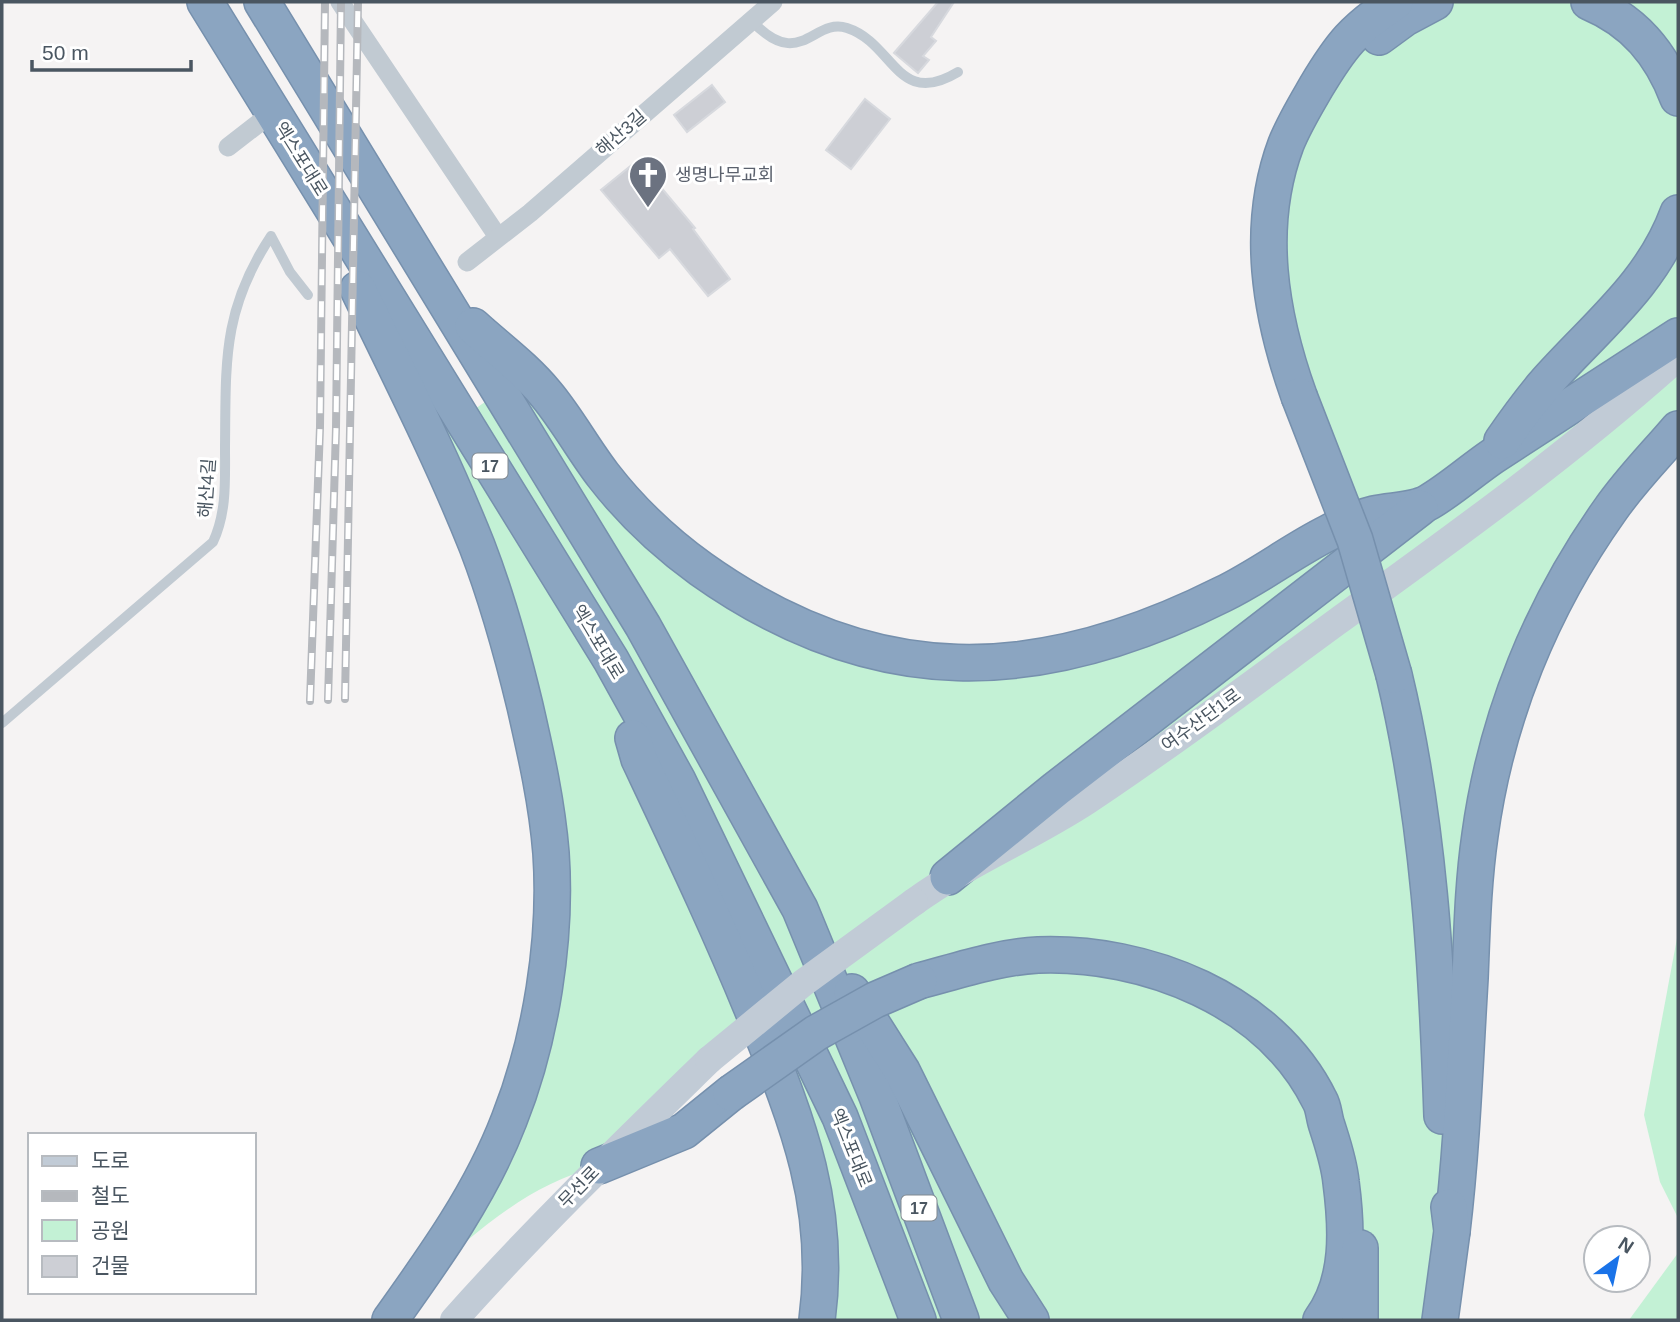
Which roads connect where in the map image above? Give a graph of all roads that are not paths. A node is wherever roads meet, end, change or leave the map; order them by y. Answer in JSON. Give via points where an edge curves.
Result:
{"nodes":[{"id":1,"x":205,"y":2,"type":"edge"},
{"id":2,"x":262,"y":2,"type":"edge"},
{"id":3,"x":340,"y":2,"type":"edge"},
{"id":4,"x":773,"y":2,"type":"edge"},
{"id":5,"x":1395,"y":2,"type":"edge"},
{"id":6,"x":1435,"y":2,"type":"edge"},
{"id":7,"x":1589,"y":2,"type":"edge"},
{"id":8,"x":751,"y":20,"type":"junction"},
{"id":9,"x":958,"y":72,"type":"dead end"},
{"id":10,"x":1317,"y":87,"type":"junction"},
{"id":11,"x":1678,"y":99,"type":"edge"},
{"id":12,"x":272,"y":113,"type":"junction"},
{"id":13,"x":228,"y":148,"type":"dead end"},
{"id":14,"x":1678,"y":212,"type":"edge"},
{"id":15,"x":498,"y":237,"type":"junction"},
{"id":16,"x":467,"y":262,"type":"dead end"},
{"id":17,"x":308,"y":295,"type":"dead end"},
{"id":18,"x":445,"y":301,"type":"junction"},
{"id":19,"x":1678,"y":336,"type":"edge"},
{"id":20,"x":1678,"y":357,"type":"edge"},
{"id":21,"x":1678,"y":429,"type":"edge"},
{"id":22,"x":1489,"y":459,"type":"junction"},
{"id":23,"x":1426,"y":504,"type":"junction"},
{"id":24,"x":611,"y":660,"type":"junction"},
{"id":25,"x":2,"y":723,"type":"edge"},
{"id":26,"x":948,"y":877,"type":"junction"},
{"id":27,"x":800,"y":909,"type":"junction"},
{"id":28,"x":709,"y":1060,"type":"joint"},
{"id":29,"x":1321,"y":1102,"type":"junction"},
{"id":30,"x":599,"y":1166,"type":"junction"},
{"id":31,"x":1452,"y":1231,"type":"junction"},
{"id":32,"x":390,"y":1320,"type":"edge"},
{"id":33,"x":454,"y":1320,"type":"edge"},
{"id":34,"x":817,"y":1320,"type":"edge"},
{"id":35,"x":918,"y":1320,"type":"edge"},
{"id":36,"x":961,"y":1320,"type":"edge"},
{"id":37,"x":1031,"y":1320,"type":"edge"},
{"id":38,"x":1321,"y":1320,"type":"edge"},
{"id":39,"x":1360,"y":1320,"type":"edge"},
{"id":40,"x":1440,"y":1320,"type":"edge"}],
"edges":[{"from":1,"to":12,"type":"highway","name":"엑스포대로","number":"17"},
{"from":2,"to":18,"type":"highway","number":"17"},
{"from":3,"to":15,"type":"street"},
{"from":4,"to":8,"type":"street","name":"해산3길"},
{"from":5,"to":10,"type":"highway","via":[[1354,32]]},
{"from":6,"to":10,"type":"highway","via":[[1392,27]]},
{"from":7,"to":11,"type":"highway","via":[[1621,19],[1648,43],[1670,76]]},
{"from":8,"to":9,"type":"lane","via":[[793,44],[833,27],[849,29],[916,82],[940,83]]},
{"from":8,"to":15,"type":"street","name":"해산3길"},
{"from":10,"to":31,"type":"highway","bridge":true,"via":[[1286,144],[1274,186],[1270,268],[1276,318],[1299,396],[1355,541],[1394,675],[1411,754],[1438,1004]]},
{"from":12,"to":13,"type":"street"},
{"from":12,"to":24,"type":"highway","name":"엑스포대로","number":"17"},
{"from":12,"to":32,"type":"highway","via":[[439,456],[479,550],[521,691],[541,779],[551,855],[549,939],[541,999],[510,1120],[480,1184]]},
{"from":14,"to":22,"type":"highway","via":[[1664,247],[1637,286],[1545,385]]},
{"from":15,"to":16,"type":"street","name":"해산3길"},
{"from":17,"to":25,"type":"lane","name":"해산4길","via":[[271,236],[247,277],[231,327],[224,509],[214,542]]},
{"from":18,"to":23,"type":"highway","via":[[543,390],[618,493],[700,568],[811,631],[894,656],[967,664],[1047,657],[1088,648],[1225,594],[1345,524]]},
{"from":18,"to":27,"type":"highway","number":"17","via":[[643,626]]},
{"from":19,"to":22,"type":"highway"},
{"from":20,"to":26,"type":"street","name":"여수산단1로","via":[[1461,532],[1115,781],[1039,831]]},
{"from":21,"to":31,"type":"highway","via":[[1611,508],[1583,550],[1533,643],[1506,714],[1476,869],[1461,1160]]},
{"from":22,"to":23,"type":"highway"},
{"from":23,"to":26,"type":"highway","via":[[1066,780]]},
{"from":24,"to":34,"type":"highway","via":[[639,758],[724,939],[795,1115],[811,1175],[820,1237]]},
{"from":24,"to":35,"type":"highway","name":"엑스포대로","number":"17","via":[[678,781],[840,1117]]},
{"from":26,"to":28,"type":"street","name":"여수산단1로","bridge":true,"via":[[803,983]]},
{"from":27,"to":36,"type":"highway","number":"17"},
{"from":27,"to":37,"type":"highway","via":[[902,1071],[1006,1281]]},
{"from":28,"to":30,"type":"street","name":"무선로"},
{"from":29,"to":30,"type":"highway","bridge":true,"via":[[1275,1040],[1246,1014],[1190,984],[1137,966],[1090,957],[1036,955],[919,981],[874,1000],[817,1033],[684,1131]]},
{"from":29,"to":38,"type":"highway","via":[[1339,1161],[1346,1217],[1341,1272]]},
{"from":29,"to":39,"type":"highway","via":[[1340,1130],[1355,1192]]},
{"from":30,"to":33,"type":"street","name":"무선로"},
{"from":31,"to":40,"type":"highway"}]}
